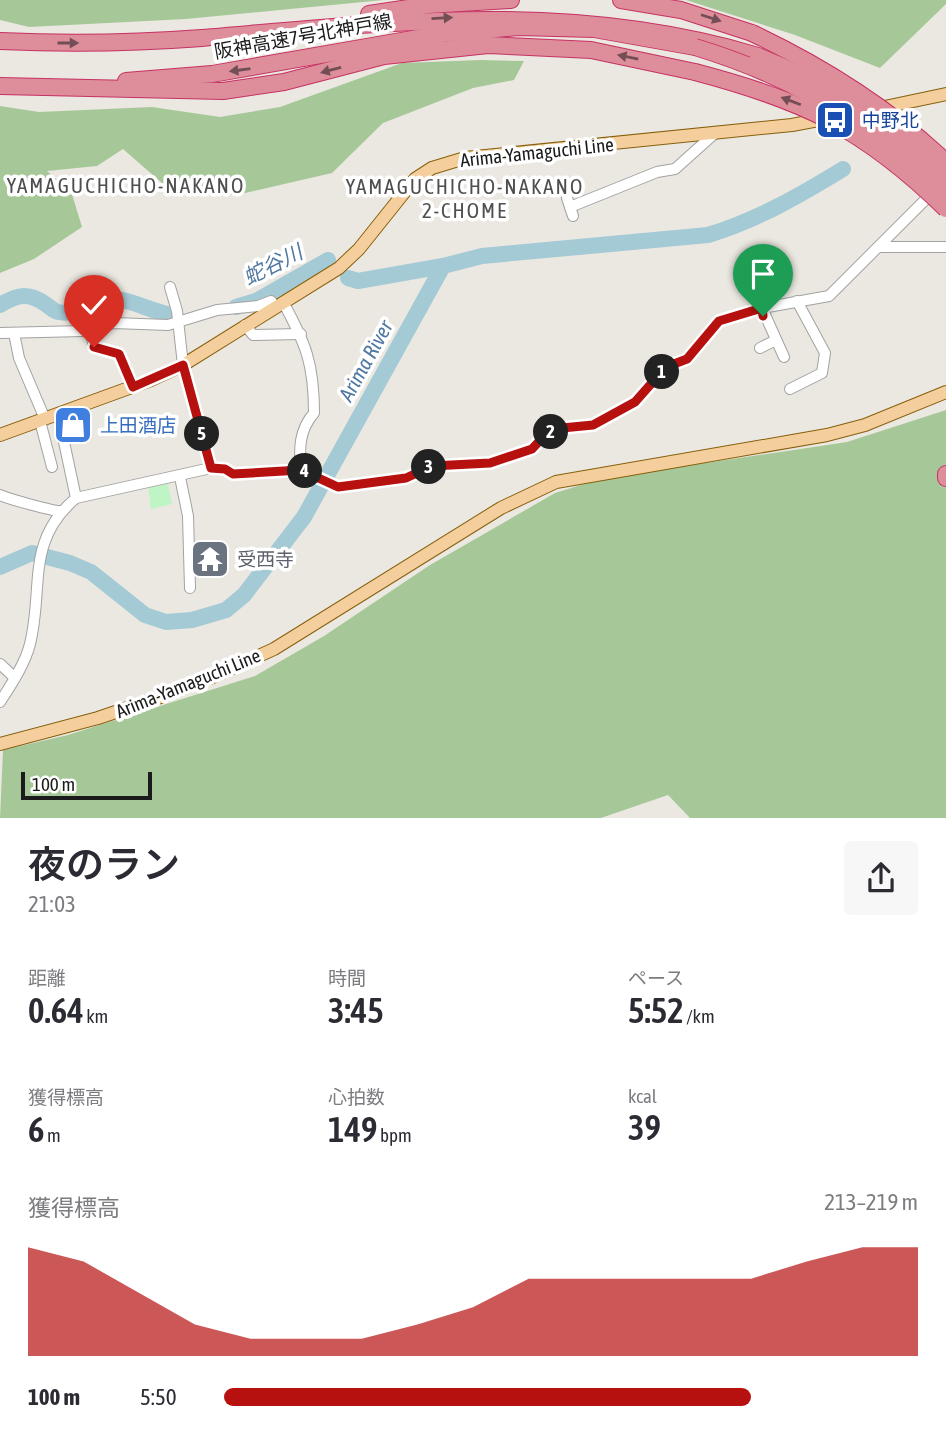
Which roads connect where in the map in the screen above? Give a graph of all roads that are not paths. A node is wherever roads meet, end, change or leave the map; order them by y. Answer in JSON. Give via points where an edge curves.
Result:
{"nodes":[{"id":1,"x":511,"y":0,"type":"edge"},
{"id":2,"x":621,"y":0,"type":"edge"},
{"id":3,"x":242,"y":34,"type":"junction"},
{"id":4,"x":0,"y":41,"type":"edge"},
{"id":5,"x":697,"y":41,"type":"junction"},
{"id":6,"x":0,"y":85,"type":"edge"},
{"id":7,"x":946,"y":94,"type":"edge"},
{"id":8,"x":714,"y":134,"type":"junction"},
{"id":9,"x":946,"y":162,"type":"edge"},
{"id":10,"x":946,"y":178,"type":"edge"},
{"id":11,"x":946,"y":193,"type":"edge"},
{"id":12,"x":570,"y":207,"type":"dead end"},
{"id":13,"x":946,"y":209,"type":"edge"},
{"id":14,"x":878,"y":247,"type":"junction"},
{"id":15,"x":946,"y":247,"type":"edge"},
{"id":16,"x":170,"y":287,"type":"dead end"},
{"id":17,"x":797,"y":301,"type":"junction"},
{"id":18,"x":279,"y":304,"type":"junction"},
{"id":19,"x":762,"y":308,"type":"junction"},
{"id":20,"x":177,"y":321,"type":"junction"},
{"id":21,"x":245,"y":325,"type":"junction"},
{"id":22,"x":90,"y":330,"type":"junction"},
{"id":23,"x":0,"y":333,"type":"edge"},
{"id":24,"x":14,"y":333,"type":"junction"},
{"id":25,"x":301,"y":334,"type":"junction"},
{"id":26,"x":776,"y":340,"type":"junction"},
{"id":27,"x":760,"y":348,"type":"dead end"},
{"id":28,"x":784,"y":356,"type":"dead end"},
{"id":29,"x":183,"y":365,"type":"junction"},
{"id":30,"x":133,"y":387,"type":"junction"},
{"id":31,"x":790,"y":388,"type":"dead end"},
{"id":32,"x":946,"y":391,"type":"edge"},
{"id":33,"x":58,"y":414,"type":"junction"},
{"id":34,"x":43,"y":420,"type":"junction"},
{"id":35,"x":0,"y":435,"type":"edge"},
{"id":36,"x":52,"y":467,"type":"dead end"},
{"id":37,"x":211,"y":468,"type":"junction"},
{"id":38,"x":305,"y":471,"type":"junction"},
{"id":39,"x":180,"y":477,"type":"junction"},
{"id":40,"x":0,"y":495,"type":"edge"},
{"id":41,"x":76,"y":498,"type":"junction"},
{"id":42,"x":60,"y":510,"type":"junction"},
{"id":43,"x":191,"y":588,"type":"dead end"},
{"id":44,"x":0,"y":664,"type":"edge"},
{"id":45,"x":13,"y":676,"type":"junction"},
{"id":46,"x":0,"y":694,"type":"edge"},
{"id":47,"x":0,"y":702,"type":"edge"},
{"id":48,"x":0,"y":744,"type":"edge"}],
"edges":[{"from":1,"to":3,"type":"highway","via":[[405,8]]},
{"from":2,"to":9,"type":"highway","one_way":true,"bridge":true,"via":[[681,10],[752,33],[807,60],[859,92]]},
{"from":4,"to":3,"type":"highway","name":"阪神高速7号北神戸線","one_way":true,"via":[[109,42]]},
{"from":3,"to":5,"type":"highway","name":"阪神高速7号北神戸線","one_way":true,"via":[[516,14],[632,22]]},
{"from":5,"to":6,"type":"highway","name":"阪神高速7号北神戸線","one_way":true,"via":[[607,30],[518,27],[440,34],[212,74]]},
{"from":5,"to":10,"type":"highway","name":"阪神高速7号北神戸線","bridge":true,"via":[[758,55],[816,81],[873,116]]},
{"from":5,"to":11,"type":"highway","name":"阪神高速7号北神戸線","bridge":true,"via":[[812,93],[896,148]]},
{"from":13,"to":6,"type":"highway","one_way":true,"bridge":true,"via":[[875,148],[822,114],[695,72],[590,50],[488,44],[384,56],[284,82],[223,91]]},
{"from":7,"to":8,"type":"main road","name":"Arima-Yamaguchi Line","via":[[792,125]]},
{"from":8,"to":12,"type":"street","via":[[675,169]]},
{"from":8,"to":18,"type":"main road","name":"Arima-Yamaguchi Line","via":[[465,158],[432,168],[415,179],[339,268]]},
{"from":10,"to":14,"type":"street"},
{"from":14,"to":15,"type":"street"},
{"from":14,"to":17,"type":"street","via":[[829,296]]},
{"from":16,"to":20,"type":"street"},
{"from":17,"to":19,"type":"street"},
{"from":17,"to":31,"type":"street","via":[[825,353],[820,380]]},
{"from":18,"to":20,"type":"street","via":[[271,301]]},
{"from":18,"to":21,"type":"main road","name":"Arima-Yamaguchi Line"},
{"from":18,"to":25,"type":"street"},
{"from":19,"to":26,"type":"street"},
{"from":19,"to":38,"type":"street","via":[[719,321],[687,359],[666,367],[635,402],[593,425],[546,434],[532,449],[490,463],[432,466],[406,478],[338,487]]},
{"from":20,"to":22,"type":"street","via":[[168,325],[114,323]]},
{"from":20,"to":29,"type":"street"},
{"from":21,"to":25,"type":"street","via":[[253,335]]},
{"from":21,"to":29,"type":"main road","name":"Arima-Yamaguchi Line"},
{"from":22,"to":24,"type":"street"},
{"from":22,"to":30,"type":"street","via":[[94,347],[119,354]]},
{"from":23,"to":24,"type":"street"},
{"from":24,"to":34,"type":"street"},
{"from":25,"to":38,"type":"street","via":[[314,385],[314,413],[301,438]]},
{"from":26,"to":27,"type":"street"},
{"from":26,"to":28,"type":"street"},
{"from":29,"to":30,"type":"main road","name":"Arima-Yamaguchi Line"},
{"from":29,"to":37,"type":"street"},
{"from":30,"to":33,"type":"main road","name":"Arima-Yamaguchi Line"},
{"from":32,"to":48,"type":"main road","name":"Arima-Yamaguchi Line","via":[[913,408],[827,435],[556,482],[501,508],[274,649],[163,696]]},
{"from":33,"to":34,"type":"main road","name":"Arima-Yamaguchi Line"},
{"from":33,"to":41,"type":"street"},
{"from":34,"to":35,"type":"main road","name":"Arima-Yamaguchi Line"},
{"from":34,"to":36,"type":"street"},
{"from":37,"to":38,"type":"street","via":[[233,474]]},
{"from":37,"to":39,"type":"street"},
{"from":39,"to":41,"type":"street"},
{"from":39,"to":43,"type":"street","via":[[188,516]]},
{"from":40,"to":42,"type":"street"},
{"from":41,"to":42,"type":"street"},
{"from":42,"to":45,"type":"street","via":[[41,548],[30,645]]},
{"from":44,"to":45,"type":"street"},
{"from":45,"to":46,"type":"street"},
{"from":45,"to":47,"type":"street"}]}
